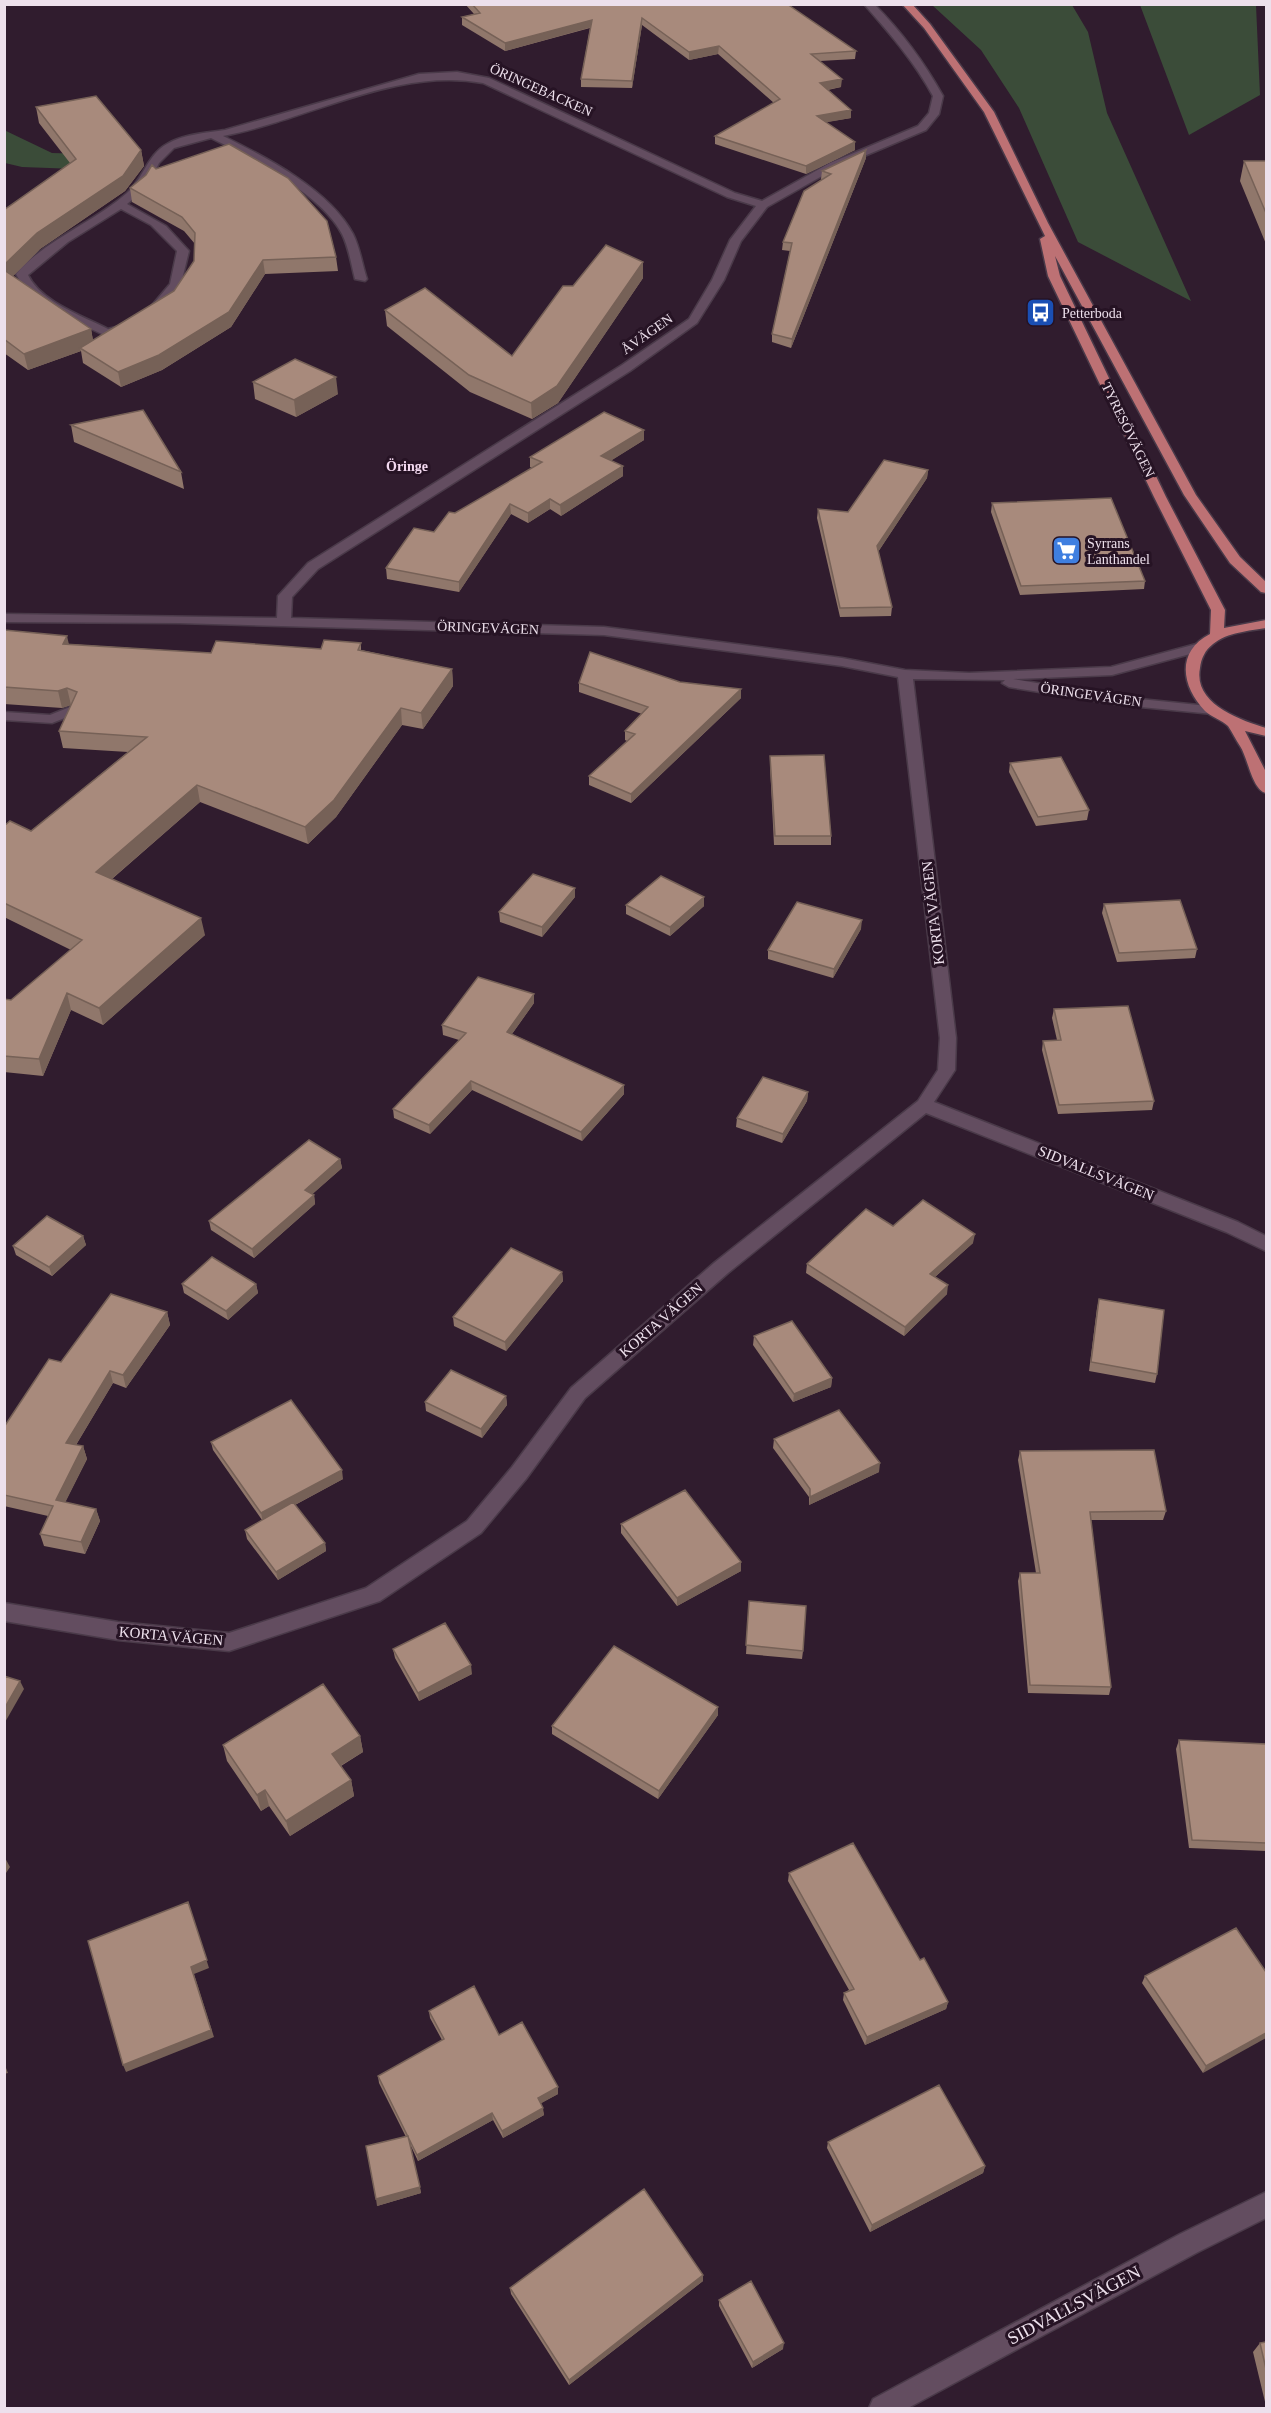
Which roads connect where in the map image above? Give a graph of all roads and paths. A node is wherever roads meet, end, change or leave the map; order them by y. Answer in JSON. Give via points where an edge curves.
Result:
{"nodes":[{"id":1,"x":868,"y":4,"type":"edge"},
{"id":2,"x":906,"y":4,"type":"edge"},
{"id":3,"x":212,"y":135,"type":"junction"},
{"id":4,"x":120,"y":205,"type":"junction"},
{"id":5,"x":763,"y":206,"type":"junction"},
{"id":6,"x":1043,"y":223,"type":"junction"},
{"id":7,"x":361,"y":279,"type":"dead end"},
{"id":8,"x":1266,"y":589,"type":"edge"},
{"id":9,"x":4,"y":618,"type":"edge"},
{"id":10,"x":284,"y":622,"type":"junction"},
{"id":11,"x":1266,"y":624,"type":"edge"},
{"id":12,"x":1217,"y":634,"type":"junction"},
{"id":13,"x":1200,"y":647,"type":"junction"},
{"id":14,"x":905,"y":674,"type":"junction"},
{"id":15,"x":969,"y":677,"type":"junction"},
{"id":16,"x":1213,"y":710,"type":"junction"},
{"id":17,"x":70,"y":711,"type":"edge"},
{"id":18,"x":4,"y":716,"type":"edge"},
{"id":19,"x":1234,"y":725,"type":"junction"},
{"id":20,"x":1266,"y":732,"type":"edge"},
{"id":21,"x":1266,"y":788,"type":"edge"},
{"id":22,"x":924,"y":1105,"type":"junction"},
{"id":23,"x":1266,"y":1244,"type":"edge"},
{"id":24,"x":4,"y":1612,"type":"edge"},
{"id":25,"x":1266,"y":2205,"type":"edge"},
{"id":26,"x":882,"y":2409,"type":"edge"}],
"edges":[{"from":1,"to":5,"type":"street","name":"ÅVÄGEN","via":[[922,68],[938,96],[934,114],[922,128],[834,165]]},
{"from":2,"to":6,"type":"main road","name":"TYRESÖVÄGEN","via":[[927,26],[989,112]]},
{"from":3,"to":4,"type":"street","name":"ÖRINGEBACKEN","via":[[170,146],[154,162],[143,185]]},
{"from":3,"to":5,"type":"street","name":"ÖRINGEBACKEN","via":[[419,76],[457,75],[486,80],[731,195]]},
{"from":3,"to":7,"type":"street","via":[[250,153],[300,186],[344,228]]},
{"from":4,"to":4,"type":"street","via":[[64,240],[22,274],[24,283],[40,296],[108,333],[139,319],[172,291],[182,275],[183,251],[169,232],[150,217]]},
{"from":5,"to":10,"type":"street","name":"ÅVÄGEN","via":[[736,240],[693,321],[626,368],[313,566],[285,596]]},
{"from":6,"to":8,"type":"main road","name":"TYRESÖVÄGEN","via":[[1190,495],[1234,560]]},
{"from":6,"to":12,"type":"main road","name":"TYRESÖVÄGEN","via":[[1054,276],[1218,610]]},
{"from":9,"to":10,"type":"street","name":"ÖRINGEVÄGEN"},
{"from":10,"to":14,"type":"street","name":"ÖRINGEVÄGEN","via":[[604,631]]},
{"from":11,"to":12,"type":"main road"},
{"from":12,"to":13,"type":"main road"},
{"from":13,"to":15,"type":"street","name":"ÖRINGEVÄGEN","via":[[1112,671]]},
{"from":13,"to":16,"type":"main road","via":[[1191,662],[1191,679],[1198,696]]},
{"from":14,"to":15,"type":"street","name":"ÖRINGEVÄGEN"},
{"from":14,"to":22,"type":"street","name":"KORTA VÄGEN","via":[[948,1038],[946,1070]]},
{"from":15,"to":16,"type":"street","name":"ÖRINGEVÄGEN"},
{"from":16,"to":19,"type":"main road"},
{"from":17,"to":18,"type":"street","via":[[52,719]]},
{"from":19,"to":20,"type":"main road"},
{"from":19,"to":21,"type":"main road"},
{"from":22,"to":23,"type":"street","name":"SIDVALLSVÄGEN"},
{"from":22,"to":24,"type":"street","name":"KORTA VÄGEN","via":[[721,1268],[578,1393],[474,1527],[373,1595],[229,1642],[118,1631]]},
{"from":25,"to":26,"type":"street","name":"SIDVALLSVÄGEN"}]}
